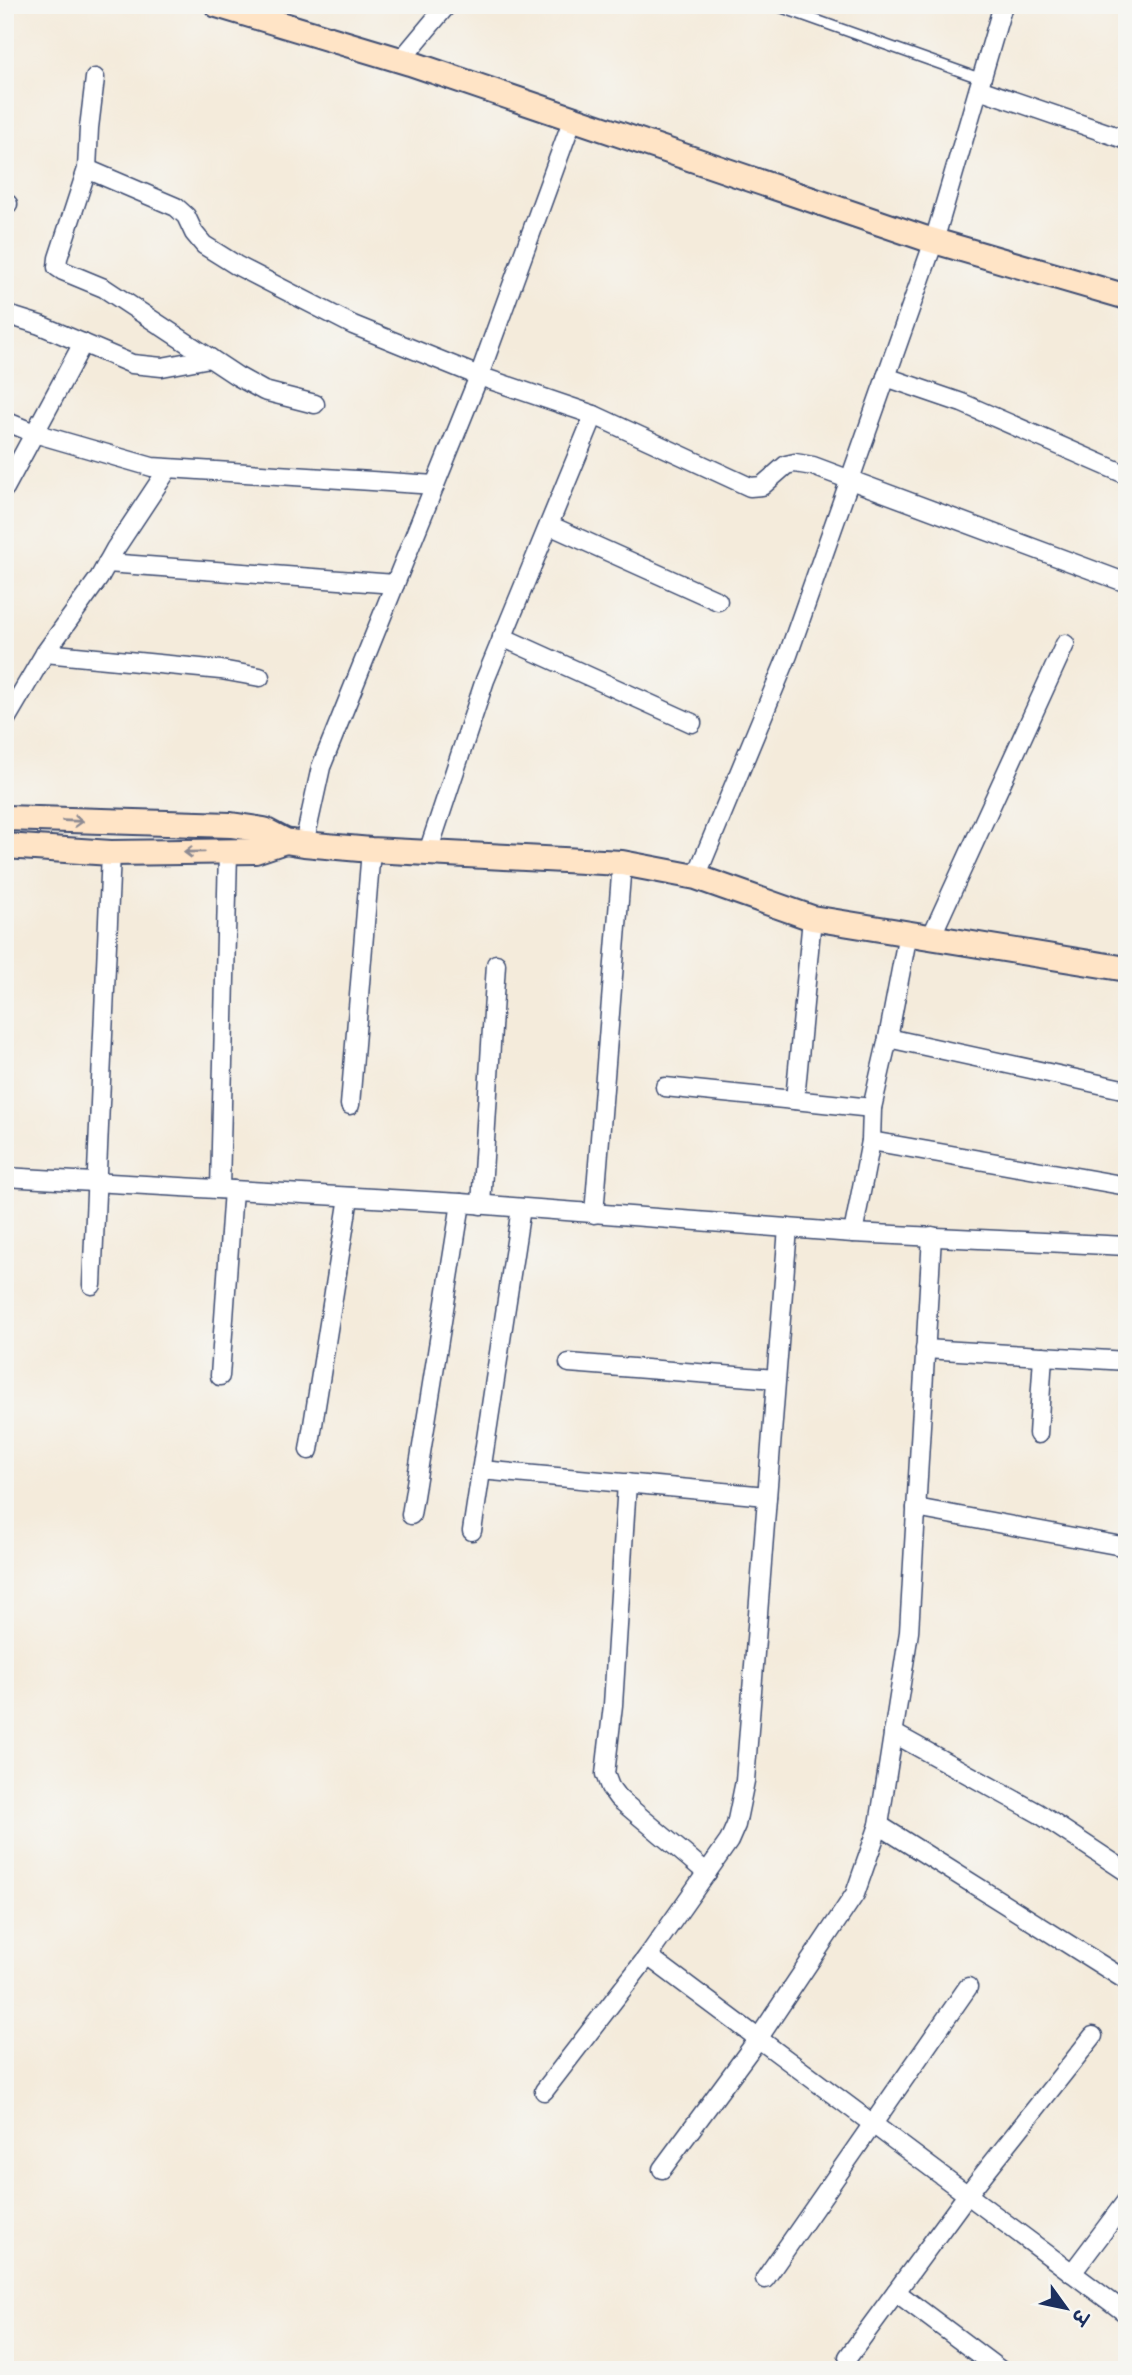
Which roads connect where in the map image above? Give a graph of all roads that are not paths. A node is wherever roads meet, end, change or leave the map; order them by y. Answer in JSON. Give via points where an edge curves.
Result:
{"nodes":[{"id":1,"x":217,"y":5,"type":"edge"},
{"id":2,"x":447,"y":5,"type":"edge"},
{"id":3,"x":774,"y":5,"type":"edge"},
{"id":4,"x":1003,"y":5,"type":"edge"},
{"id":5,"x":260,"y":12,"type":"edge"},
{"id":6,"x":401,"y":60,"type":"junction"},
{"id":7,"x":94,"y":78,"type":"dead end"},
{"id":8,"x":980,"y":84,"type":"junction"},
{"id":9,"x":573,"y":118,"type":"junction"},
{"id":10,"x":1127,"y":140,"type":"edge"},
{"id":11,"x":88,"y":169,"type":"junction"},
{"id":12,"x":934,"y":241,"type":"junction"},
{"id":13,"x":1127,"y":297,"type":"edge"},
{"id":14,"x":5,"y":314,"type":"edge"},
{"id":15,"x":83,"y":343,"type":"junction"},
{"id":16,"x":210,"y":358,"type":"junction"},
{"id":17,"x":480,"y":376,"type":"junction"},
{"id":18,"x":886,"y":377,"type":"junction"},
{"id":19,"x":315,"y":404,"type":"dead end"},
{"id":20,"x":594,"y":415,"type":"junction"},
{"id":21,"x":5,"y":421,"type":"edge"},
{"id":22,"x":34,"y":433,"type":"junction"},
{"id":23,"x":168,"y":469,"type":"junction"},
{"id":24,"x":1127,"y":475,"type":"edge"},
{"id":25,"x":850,"y":480,"type":"junction"},
{"id":26,"x":435,"y":485,"type":"junction"},
{"id":27,"x":5,"y":488,"type":"edge"},
{"id":28,"x":549,"y":525,"type":"junction"},
{"id":29,"x":107,"y":563,"type":"junction"},
{"id":30,"x":1125,"y":578,"type":"edge"},
{"id":31,"x":395,"y":584,"type":"junction"},
{"id":32,"x":718,"y":601,"type":"dead end"},
{"id":33,"x":502,"y":637,"type":"junction"},
{"id":34,"x":1065,"y":644,"type":"dead end"},
{"id":35,"x":45,"y":653,"type":"junction"},
{"id":36,"x":260,"y":677,"type":"dead end"},
{"id":37,"x":5,"y":721,"type":"edge"},
{"id":38,"x":692,"y":723,"type":"dead end"},
{"id":39,"x":5,"y":818,"type":"edge"},
{"id":40,"x":295,"y":843,"type":"junction"},
{"id":41,"x":5,"y":846,"type":"edge"},
{"id":42,"x":371,"y":850,"type":"junction"},
{"id":43,"x":228,"y":851,"type":"junction"},
{"id":44,"x":428,"y":852,"type":"junction"},
{"id":45,"x":111,"y":853,"type":"junction"},
{"id":46,"x":622,"y":863,"type":"junction"},
{"id":47,"x":696,"y":877,"type":"junction"},
{"id":48,"x":812,"y":918,"type":"junction"},
{"id":49,"x":919,"y":935,"type":"junction"},
{"id":50,"x":496,"y":964,"type":"dead end"},
{"id":51,"x":1127,"y":970,"type":"edge"},
{"id":52,"x":888,"y":1038,"type":"junction"},
{"id":53,"x":665,"y":1087,"type":"dead end"},
{"id":54,"x":1127,"y":1090,"type":"edge"},
{"id":55,"x":795,"y":1100,"type":"junction"},
{"id":56,"x":350,"y":1105,"type":"dead end"},
{"id":57,"x":872,"y":1108,"type":"junction"},
{"id":58,"x":871,"y":1141,"type":"junction"},
{"id":59,"x":5,"y":1177,"type":"edge"},
{"id":60,"x":98,"y":1181,"type":"junction"},
{"id":61,"x":1127,"y":1186,"type":"edge"},
{"id":62,"x":227,"y":1189,"type":"junction"},
{"id":63,"x":349,"y":1196,"type":"junction"},
{"id":64,"x":461,"y":1203,"type":"junction"},
{"id":65,"x":481,"y":1205,"type":"junction"},
{"id":66,"x":521,"y":1208,"type":"junction"},
{"id":67,"x":594,"y":1213,"type":"junction"},
{"id":68,"x":788,"y":1228,"type":"junction"},
{"id":69,"x":853,"y":1233,"type":"junction"},
{"id":70,"x":932,"y":1236,"type":"junction"},
{"id":71,"x":1127,"y":1246,"type":"edge"},
{"id":72,"x":92,"y":1285,"type":"dead end"},
{"id":73,"x":925,"y":1349,"type":"junction"},
{"id":74,"x":1043,"y":1356,"type":"junction"},
{"id":75,"x":1127,"y":1361,"type":"edge"},
{"id":76,"x":569,"y":1363,"type":"dead end"},
{"id":77,"x":220,"y":1376,"type":"dead end"},
{"id":78,"x":776,"y":1379,"type":"junction"},
{"id":79,"x":1038,"y":1434,"type":"dead end"},
{"id":80,"x":309,"y":1450,"type":"dead end"},
{"id":81,"x":481,"y":1470,"type":"junction"},
{"id":82,"x":627,"y":1483,"type":"junction"},
{"id":83,"x":767,"y":1496,"type":"junction"},
{"id":84,"x":916,"y":1508,"type":"junction"},
{"id":85,"x":411,"y":1515,"type":"dead end"},
{"id":86,"x":472,"y":1531,"type":"dead end"},
{"id":87,"x":1127,"y":1546,"type":"edge"},
{"id":88,"x":892,"y":1733,"type":"junction"},
{"id":89,"x":879,"y":1825,"type":"junction"},
{"id":90,"x":1127,"y":1872,"type":"edge"},
{"id":91,"x":707,"y":1873,"type":"junction"},
{"id":92,"x":648,"y":1956,"type":"junction"},
{"id":93,"x":1127,"y":1981,"type":"edge"},
{"id":94,"x":968,"y":1987,"type":"dead end"},
{"id":95,"x":1093,"y":2036,"type":"dead end"},
{"id":96,"x":758,"y":2039,"type":"junction"},
{"id":97,"x":544,"y":2091,"type":"dead end"},
{"id":98,"x":872,"y":2123,"type":"junction"},
{"id":99,"x":662,"y":2169,"type":"dead end"},
{"id":100,"x":967,"y":2195,"type":"junction"},
{"id":101,"x":1127,"y":2200,"type":"edge"},
{"id":102,"x":1072,"y":2273,"type":"junction"},
{"id":103,"x":765,"y":2278,"type":"dead end"},
{"id":104,"x":896,"y":2292,"type":"junction"},
{"id":105,"x":1127,"y":2314,"type":"edge"},
{"id":106,"x":848,"y":2357,"type":"dead end"},
{"id":107,"x":997,"y":2369,"type":"edge"}],
"edges":[{"from":1,"to":5,"type":"street"},
{"from":2,"to":6,"type":"street"},
{"from":3,"to":8,"type":"lane"},
{"from":4,"to":8,"type":"street"},
{"from":5,"to":6,"type":"street"},
{"from":6,"to":9,"type":"street"},
{"from":7,"to":11,"type":"street"},
{"from":8,"to":10,"type":"street"},
{"from":8,"to":12,"type":"street"},
{"from":9,"to":12,"type":"street"},
{"from":9,"to":17,"type":"street"},
{"from":11,"to":16,"type":"street","via":[[57,267],[104,288]]},
{"from":11,"to":17,"type":"street","via":[[176,207],[186,216],[198,241],[236,265],[353,325]]},
{"from":12,"to":13,"type":"street"},
{"from":12,"to":18,"type":"street"},
{"from":14,"to":15,"type":"street"},
{"from":15,"to":16,"type":"street","via":[[132,364],[162,367]]},
{"from":15,"to":22,"type":"street"},
{"from":16,"to":19,"type":"street","via":[[264,391]]},
{"from":17,"to":20,"type":"street"},
{"from":17,"to":26,"type":"street"},
{"from":18,"to":24,"type":"street","via":[[962,403]]},
{"from":18,"to":25,"type":"street"},
{"from":20,"to":25,"type":"street","via":[[750,487],[761,486],[795,463]]},
{"from":20,"to":28,"type":"street"},
{"from":21,"to":22,"type":"street"},
{"from":22,"to":23,"type":"street"},
{"from":22,"to":27,"type":"street"},
{"from":23,"to":26,"type":"street"},
{"from":23,"to":29,"type":"street"},
{"from":25,"to":30,"type":"street"},
{"from":25,"to":47,"type":"street","via":[[788,655]]},
{"from":26,"to":31,"type":"street"},
{"from":28,"to":32,"type":"street"},
{"from":28,"to":33,"type":"street"},
{"from":29,"to":31,"type":"street"},
{"from":29,"to":35,"type":"street"},
{"from":31,"to":40,"type":"street"},
{"from":33,"to":38,"type":"street"},
{"from":33,"to":44,"type":"street"},
{"from":34,"to":49,"type":"street"},
{"from":35,"to":36,"type":"street"},
{"from":35,"to":37,"type":"street"},
{"from":39,"to":40,"type":"street","one_way":true,"via":[[231,825],[264,830]]},
{"from":40,"to":42,"type":"street"},
{"from":40,"to":43,"type":"street"},
{"from":41,"to":45,"type":"street"},
{"from":42,"to":44,"type":"street"},
{"from":42,"to":56,"type":"street"},
{"from":43,"to":45,"type":"street","one_way":true},
{"from":43,"to":62,"type":"street"},
{"from":44,"to":46,"type":"street"},
{"from":45,"to":60,"type":"street"},
{"from":46,"to":47,"type":"street"},
{"from":46,"to":67,"type":"street"},
{"from":47,"to":48,"type":"street"},
{"from":48,"to":49,"type":"street"},
{"from":48,"to":55,"type":"street"},
{"from":49,"to":51,"type":"street"},
{"from":49,"to":52,"type":"street"},
{"from":50,"to":65,"type":"street"},
{"from":52,"to":54,"type":"street"},
{"from":52,"to":57,"type":"street"},
{"from":53,"to":55,"type":"street"},
{"from":55,"to":57,"type":"street"},
{"from":57,"to":58,"type":"street"},
{"from":58,"to":61,"type":"street"},
{"from":58,"to":69,"type":"street"},
{"from":59,"to":60,"type":"street"},
{"from":60,"to":62,"type":"street"},
{"from":60,"to":72,"type":"street"},
{"from":62,"to":63,"type":"street"},
{"from":62,"to":77,"type":"street"},
{"from":63,"to":64,"type":"street"},
{"from":63,"to":80,"type":"street"},
{"from":64,"to":65,"type":"street"},
{"from":64,"to":85,"type":"street"},
{"from":65,"to":66,"type":"street"},
{"from":66,"to":67,"type":"street"},
{"from":66,"to":81,"type":"street"},
{"from":67,"to":68,"type":"street"},
{"from":68,"to":69,"type":"street"},
{"from":68,"to":78,"type":"street"},
{"from":69,"to":70,"type":"street"},
{"from":70,"to":71,"type":"street"},
{"from":70,"to":73,"type":"street"},
{"from":73,"to":74,"type":"street"},
{"from":73,"to":84,"type":"street"},
{"from":74,"to":75,"type":"street"},
{"from":74,"to":79,"type":"street"},
{"from":76,"to":78,"type":"street"},
{"from":78,"to":83,"type":"street"},
{"from":81,"to":82,"type":"street"},
{"from":81,"to":86,"type":"street"},
{"from":82,"to":83,"type":"street"},
{"from":82,"to":91,"type":"street","via":[[614,1705],[605,1774],[618,1798]]},
{"from":83,"to":91,"type":"street","via":[[745,1781],[736,1825]]},
{"from":84,"to":87,"type":"street"},
{"from":84,"to":88,"type":"street","via":[[909,1632]]},
{"from":88,"to":89,"type":"street"},
{"from":88,"to":90,"type":"street","via":[[1038,1813]]},
{"from":89,"to":93,"type":"street"},
{"from":89,"to":96,"type":"street","via":[[855,1894]]},
{"from":91,"to":92,"type":"street"},
{"from":92,"to":96,"type":"street"},
{"from":92,"to":97,"type":"street"},
{"from":94,"to":98,"type":"street"},
{"from":95,"to":100,"type":"street"},
{"from":96,"to":98,"type":"street"},
{"from":96,"to":99,"type":"street"},
{"from":98,"to":100,"type":"street"},
{"from":98,"to":103,"type":"street"},
{"from":100,"to":102,"type":"street"},
{"from":100,"to":104,"type":"street"},
{"from":101,"to":102,"type":"street"},
{"from":102,"to":105,"type":"street"},
{"from":104,"to":106,"type":"street"},
{"from":104,"to":107,"type":"street"}]}
